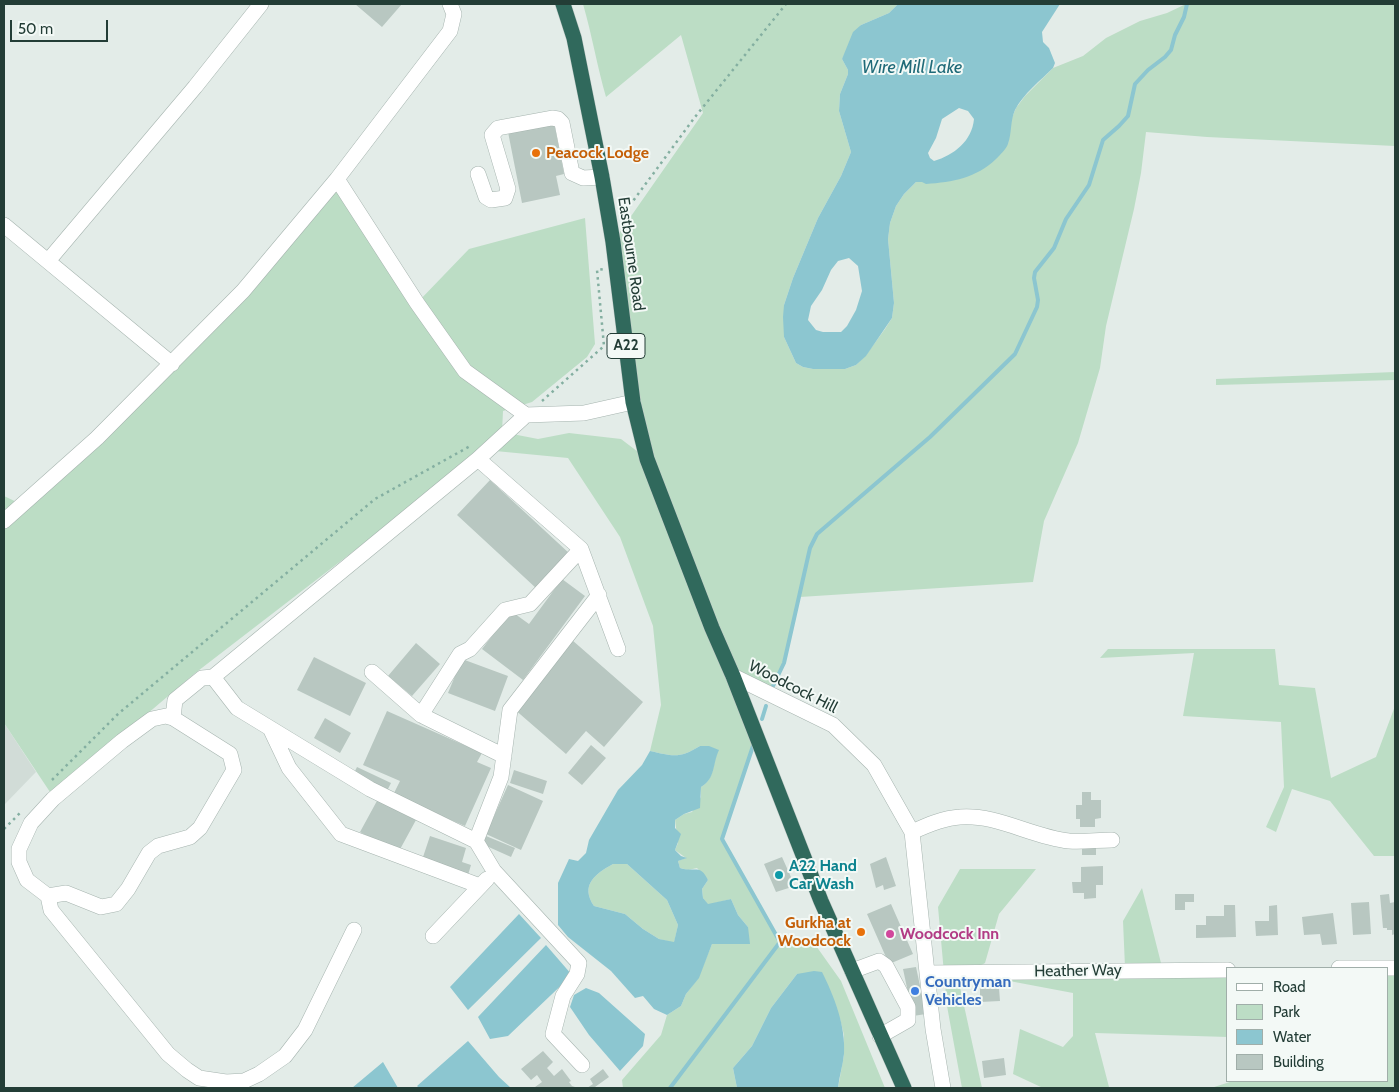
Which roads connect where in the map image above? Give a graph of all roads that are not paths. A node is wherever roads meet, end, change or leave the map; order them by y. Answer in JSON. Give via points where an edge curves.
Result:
{"nodes":[{"id":1,"x":262,"y":4,"type":"edge"},
{"id":2,"x":450,"y":4,"type":"edge"},
{"id":3,"x":563,"y":4,"type":"edge"},
{"id":4,"x":478,"y":174,"type":"dead end"},
{"id":5,"x":602,"y":177,"type":"junction"},
{"id":6,"x":337,"y":179,"type":"junction"},
{"id":7,"x":4,"y":225,"type":"edge"},
{"id":8,"x":48,"y":261,"type":"junction"},
{"id":9,"x":172,"y":364,"type":"junction"},
{"id":10,"x":633,"y":402,"type":"junction"},
{"id":11,"x":526,"y":415,"type":"junction"},
{"id":12,"x":478,"y":458,"type":"junction"},
{"id":13,"x":6,"y":514,"type":"edge"},
{"id":14,"x":581,"y":549,"type":"junction"},
{"id":15,"x":599,"y":595,"type":"junction"},
{"id":16,"x":618,"y":649,"type":"dead end"},
{"id":17,"x":372,"y":672,"type":"dead end"},
{"id":18,"x":733,"y":676,"type":"junction"},
{"id":19,"x":213,"y":677,"type":"junction"},
{"id":20,"x":421,"y":715,"type":"junction"},
{"id":21,"x":173,"y":718,"type":"junction"},
{"id":22,"x":270,"y":728,"type":"junction"},
{"id":23,"x":504,"y":756,"type":"junction"},
{"id":24,"x":912,"y":832,"type":"junction"},
{"id":25,"x":1112,"y":840,"type":"dead end"},
{"id":26,"x":476,"y":841,"type":"junction"},
{"id":27,"x":494,"y":871,"type":"junction"},
{"id":28,"x":480,"y":886,"type":"junction"},
{"id":29,"x":48,"y":896,"type":"junction"},
{"id":30,"x":354,"y":930,"type":"dead end"},
{"id":31,"x":433,"y":936,"type":"dead end"},
{"id":32,"x":1226,"y":970,"type":"edge"},
{"id":33,"x":852,"y":972,"type":"junction"},
{"id":34,"x":927,"y":973,"type":"junction"},
{"id":35,"x":880,"y":1036,"type":"junction"},
{"id":36,"x":582,"y":1065,"type":"dead end"},
{"id":37,"x":904,"y":1088,"type":"edge"},
{"id":38,"x":943,"y":1088,"type":"edge"}],
"edges":[{"from":1,"to":8,"type":"street"},
{"from":2,"to":6,"type":"street","via":[[454,14],[450,31]]},
{"from":3,"to":5,"type":"highway","name":"Eastbourne Road","number":"A22","via":[[574,38]]},
{"from":4,"to":5,"type":"street","via":[[486,197],[490,200],[505,198],[508,189],[492,135],[494,131],[552,118],[562,123],[572,174],[583,178]]},
{"from":5,"to":10,"type":"highway","name":"Eastbourne Road","number":"A22"},
{"from":6,"to":9,"type":"street","via":[[243,291]]},
{"from":6,"to":11,"type":"street","via":[[465,371]]},
{"from":7,"to":8,"type":"street"},
{"from":8,"to":9,"type":"street"},
{"from":9,"to":13,"type":"street","via":[[97,438]]},
{"from":10,"to":11,"type":"street","via":[[584,413]]},
{"from":10,"to":18,"type":"highway","name":"Eastbourne Road","number":"A22","via":[[646,459]]},
{"from":11,"to":12,"type":"street"},
{"from":12,"to":14,"type":"street"},
{"from":12,"to":19,"type":"street"},
{"from":14,"to":15,"type":"street"},
{"from":14,"to":20,"type":"street","via":[[530,604],[504,610],[470,649],[460,654]]},
{"from":15,"to":16,"type":"street"},
{"from":15,"to":23,"type":"street","via":[[510,710]]},
{"from":17,"to":20,"type":"street"},
{"from":18,"to":24,"type":"street","name":"Woodcock Hill","via":[[833,726],[874,765]]},
{"from":18,"to":33,"type":"highway","name":"Woodcock Hill","number":"A22"},
{"from":19,"to":21,"type":"street","via":[[202,678],[175,700]]},
{"from":19,"to":22,"type":"street","via":[[237,708]]},
{"from":20,"to":23,"type":"street"},
{"from":21,"to":29,"type":"street","via":[[152,719],[137,730],[53,798],[31,823],[19,849],[19,862],[27,880]]},
{"from":21,"to":29,"type":"street","via":[[230,754],[234,770],[200,828],[190,838],[158,846],[149,853],[116,904],[101,907],[66,894]]},
{"from":22,"to":26,"type":"street","via":[[370,789]]},
{"from":22,"to":28,"type":"street","via":[[289,768],[341,834]]},
{"from":23,"to":26,"type":"street","via":[[501,777]]},
{"from":24,"to":25,"type":"street","via":[[928,824],[961,817],[985,818],[1069,840]]},
{"from":24,"to":34,"type":"street","name":"Woodcock Hill"},
{"from":26,"to":27,"type":"street"},
{"from":27,"to":28,"type":"street"},
{"from":27,"to":36,"type":"street","via":[[579,963],[577,974],[563,996],[554,1034]]},
{"from":28,"to":31,"type":"street"},
{"from":29,"to":30,"type":"street","via":[[52,910],[168,1054],[199,1078],[226,1082],[244,1081],[285,1056],[305,1030]]},
{"from":32,"to":34,"type":"street","name":"Heather Way"},
{"from":33,"to":35,"type":"highway","name":"Woodcock Hill","number":"A22"},
{"from":33,"to":35,"type":"street","via":[[879,961],[886,966],[908,1008],[908,1020]]},
{"from":34,"to":38,"type":"street","name":"Woodcock Hill"},
{"from":35,"to":37,"type":"highway","name":"Woodcock Hill","number":"A22"}]}
